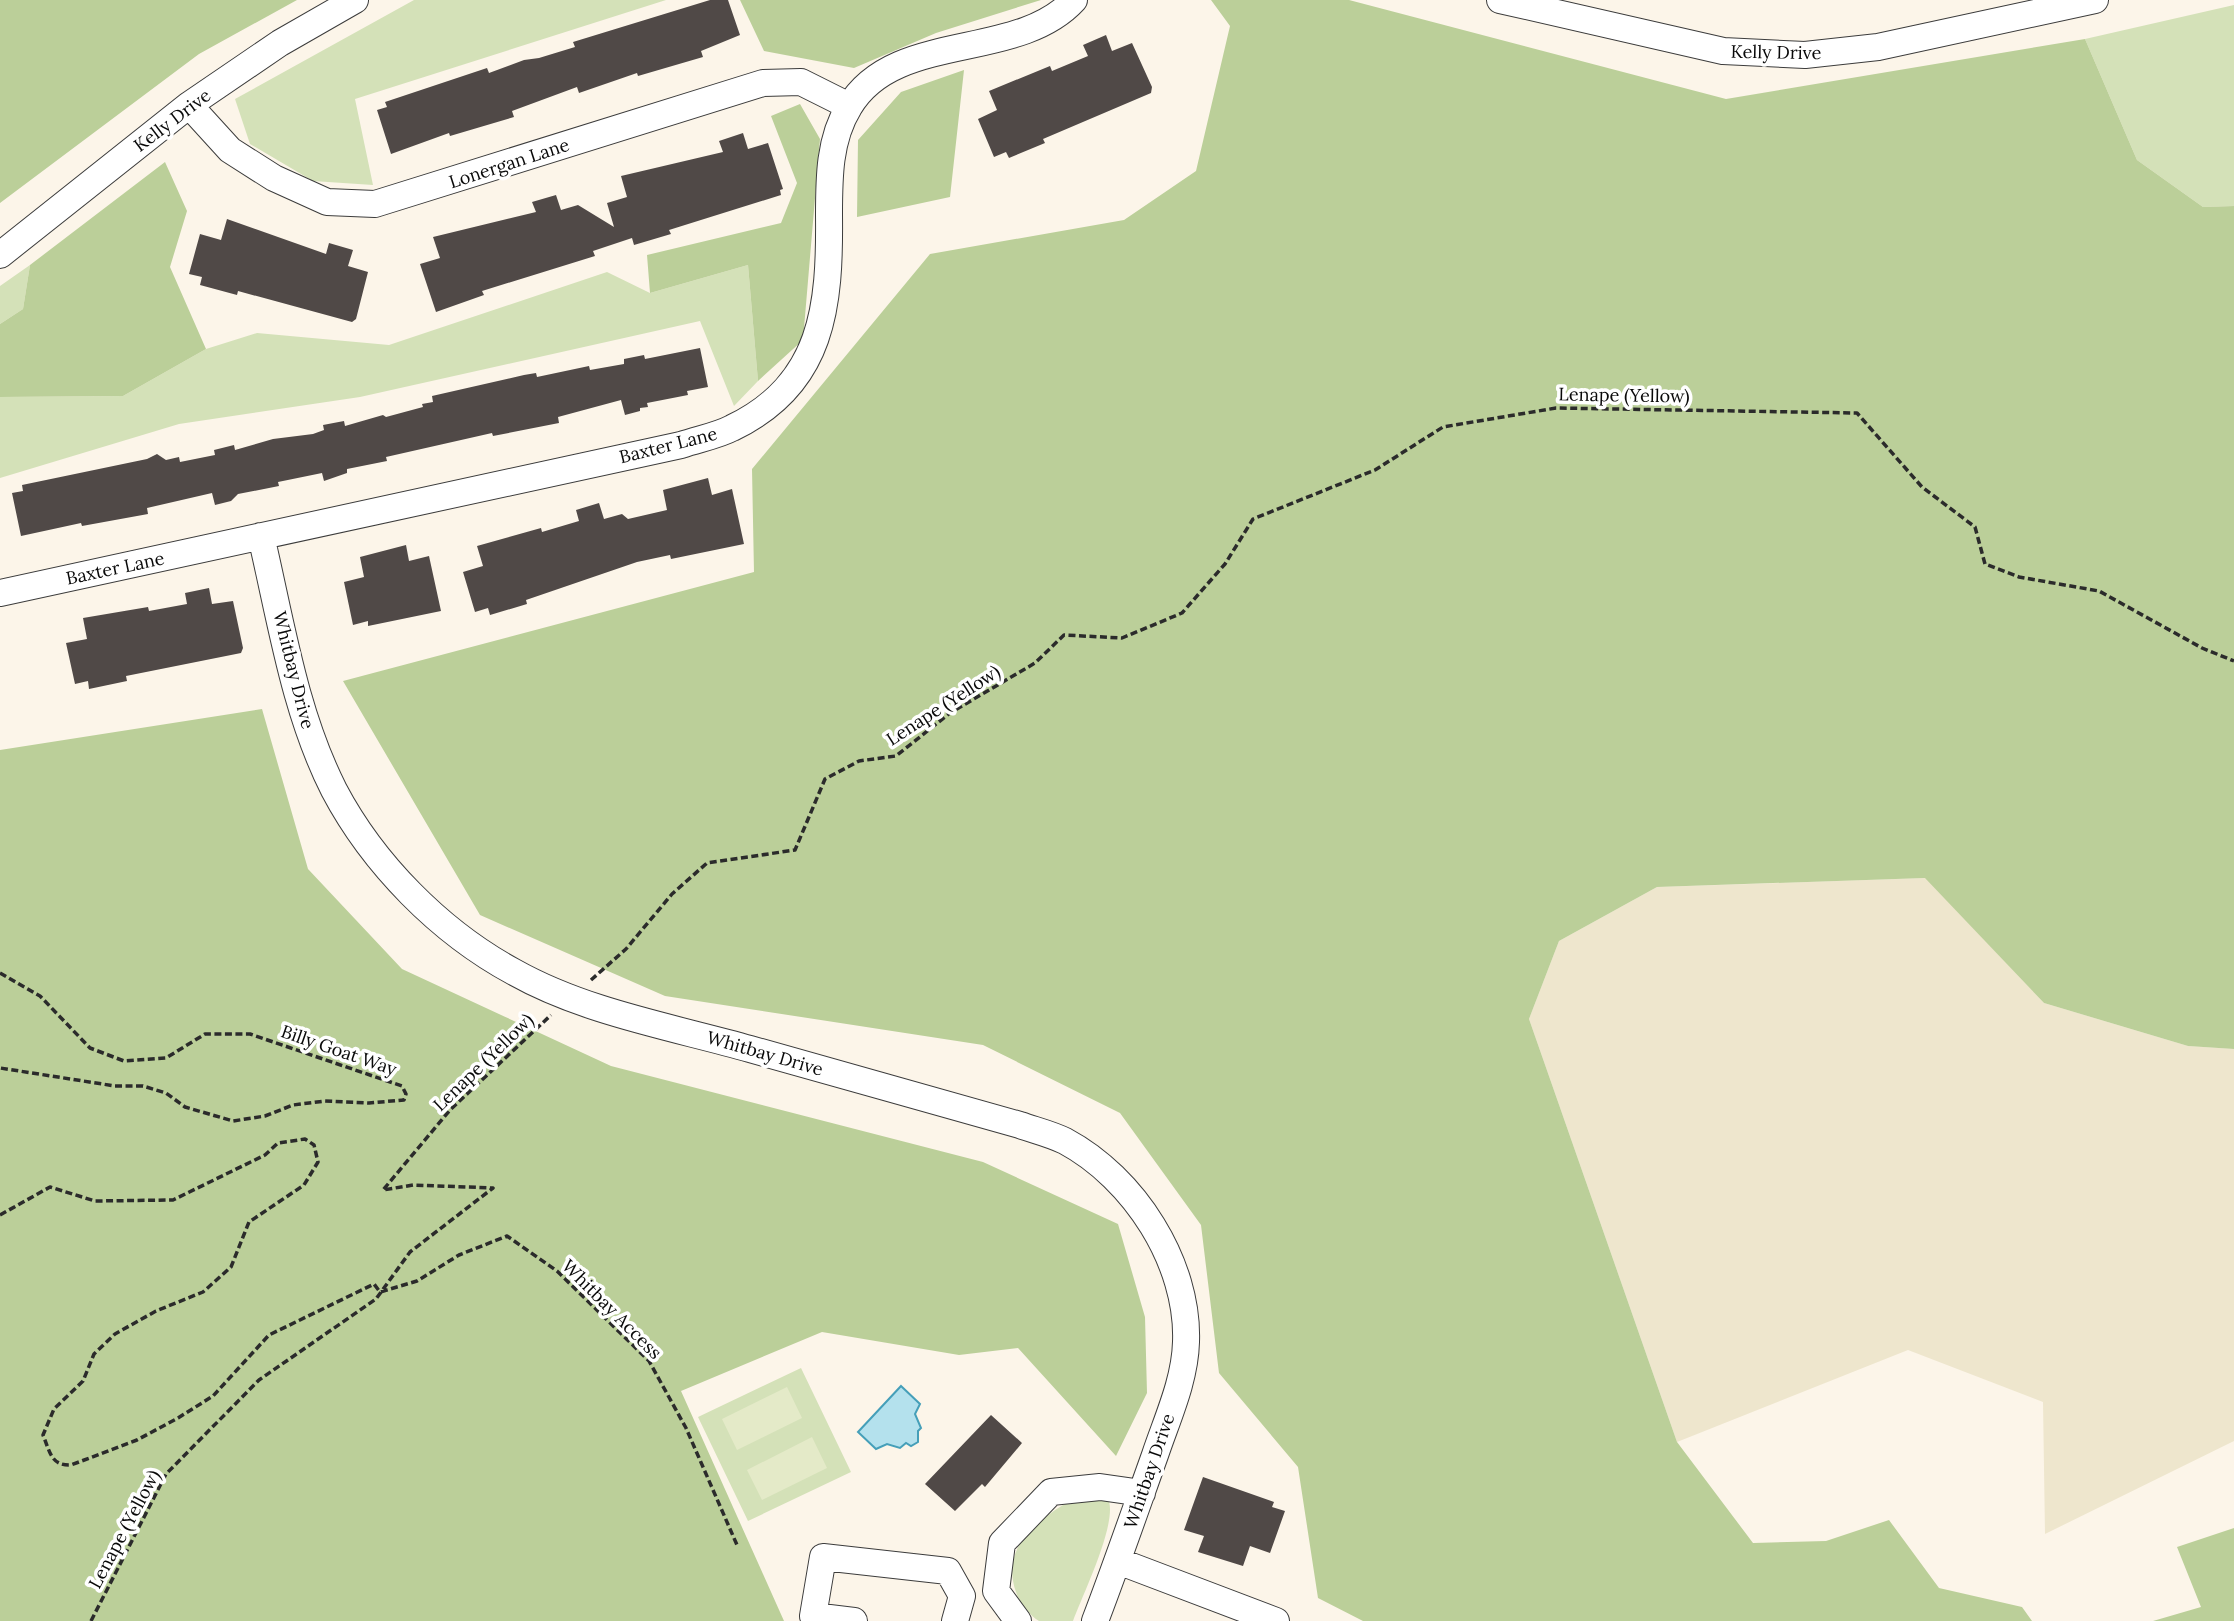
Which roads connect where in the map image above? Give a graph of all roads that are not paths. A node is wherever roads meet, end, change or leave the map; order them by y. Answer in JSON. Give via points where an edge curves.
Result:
{"nodes":[{"id":1,"x":355,"y":0,"type":"edge"},
{"id":2,"x":1074,"y":0,"type":"edge"},
{"id":3,"x":1500,"y":0,"type":"edge"},
{"id":4,"x":2095,"y":0,"type":"edge"},
{"id":5,"x":189,"y":105,"type":"junction"},
{"id":6,"x":849,"y":106,"type":"junction"},
{"id":7,"x":0,"y":255,"type":"edge"},
{"id":8,"x":261,"y":536,"type":"junction"},
{"id":9,"x":0,"y":593,"type":"edge"},
{"id":10,"x":1142,"y":1493,"type":"junction"},
{"id":11,"x":1118,"y":1561,"type":"junction"},
{"id":12,"x":996,"y":1591,"type":"junction"},
{"id":13,"x":959,"y":1609,"type":"edge"},
{"id":14,"x":854,"y":1621,"type":"edge"},
{"id":15,"x":1018,"y":1621,"type":"edge"},
{"id":16,"x":1095,"y":1621,"type":"edge"},
{"id":17,"x":1276,"y":1621,"type":"edge"}],
"edges":[{"from":1,"to":5,"type":"street","name":"Kelly Drive","via":[[280,43]]},
{"from":2,"to":6,"type":"street","name":"Baxter Lane","via":[[1062,13],[1021,33],[902,64],[876,79]]},
{"from":3,"to":4,"type":"street","name":"Kelly Drive","via":[[1723,51],[1805,55],[1878,47]]},
{"from":5,"to":6,"type":"street","name":"Lonergan Lane","via":[[230,150],[274,178],[327,202],[375,204],[763,83],[801,82]]},
{"from":5,"to":7,"type":"street","name":"Kelly Drive"},
{"from":6,"to":8,"type":"street","name":"Baxter Lane","via":[[834,144],[829,178],[829,276],[821,324],[809,355],[765,406],[732,429],[681,445]]},
{"from":8,"to":9,"type":"street","name":"Baxter Lane"},
{"from":8,"to":10,"type":"street","name":"Whitbay Drive","via":[[303,716],[334,790],[359,831],[413,896],[478,951],[572,997],[1064,1141],[1125,1189],[1169,1258],[1182,1299],[1186,1342],[1181,1373]]},
{"from":10,"to":11,"type":"street","name":"Whitbay Drive"},
{"from":10,"to":12,"type":"street","via":[[1100,1487],[1051,1492],[1002,1543]]},
{"from":11,"to":16,"type":"street","name":"Whitbay Drive"},
{"from":11,"to":17,"type":"street"},
{"from":12,"to":13,"type":"street"},
{"from":12,"to":15,"type":"street"},
{"from":13,"to":14,"type":"street","via":[[948,1571],[823,1557],[813,1616]]}]}
